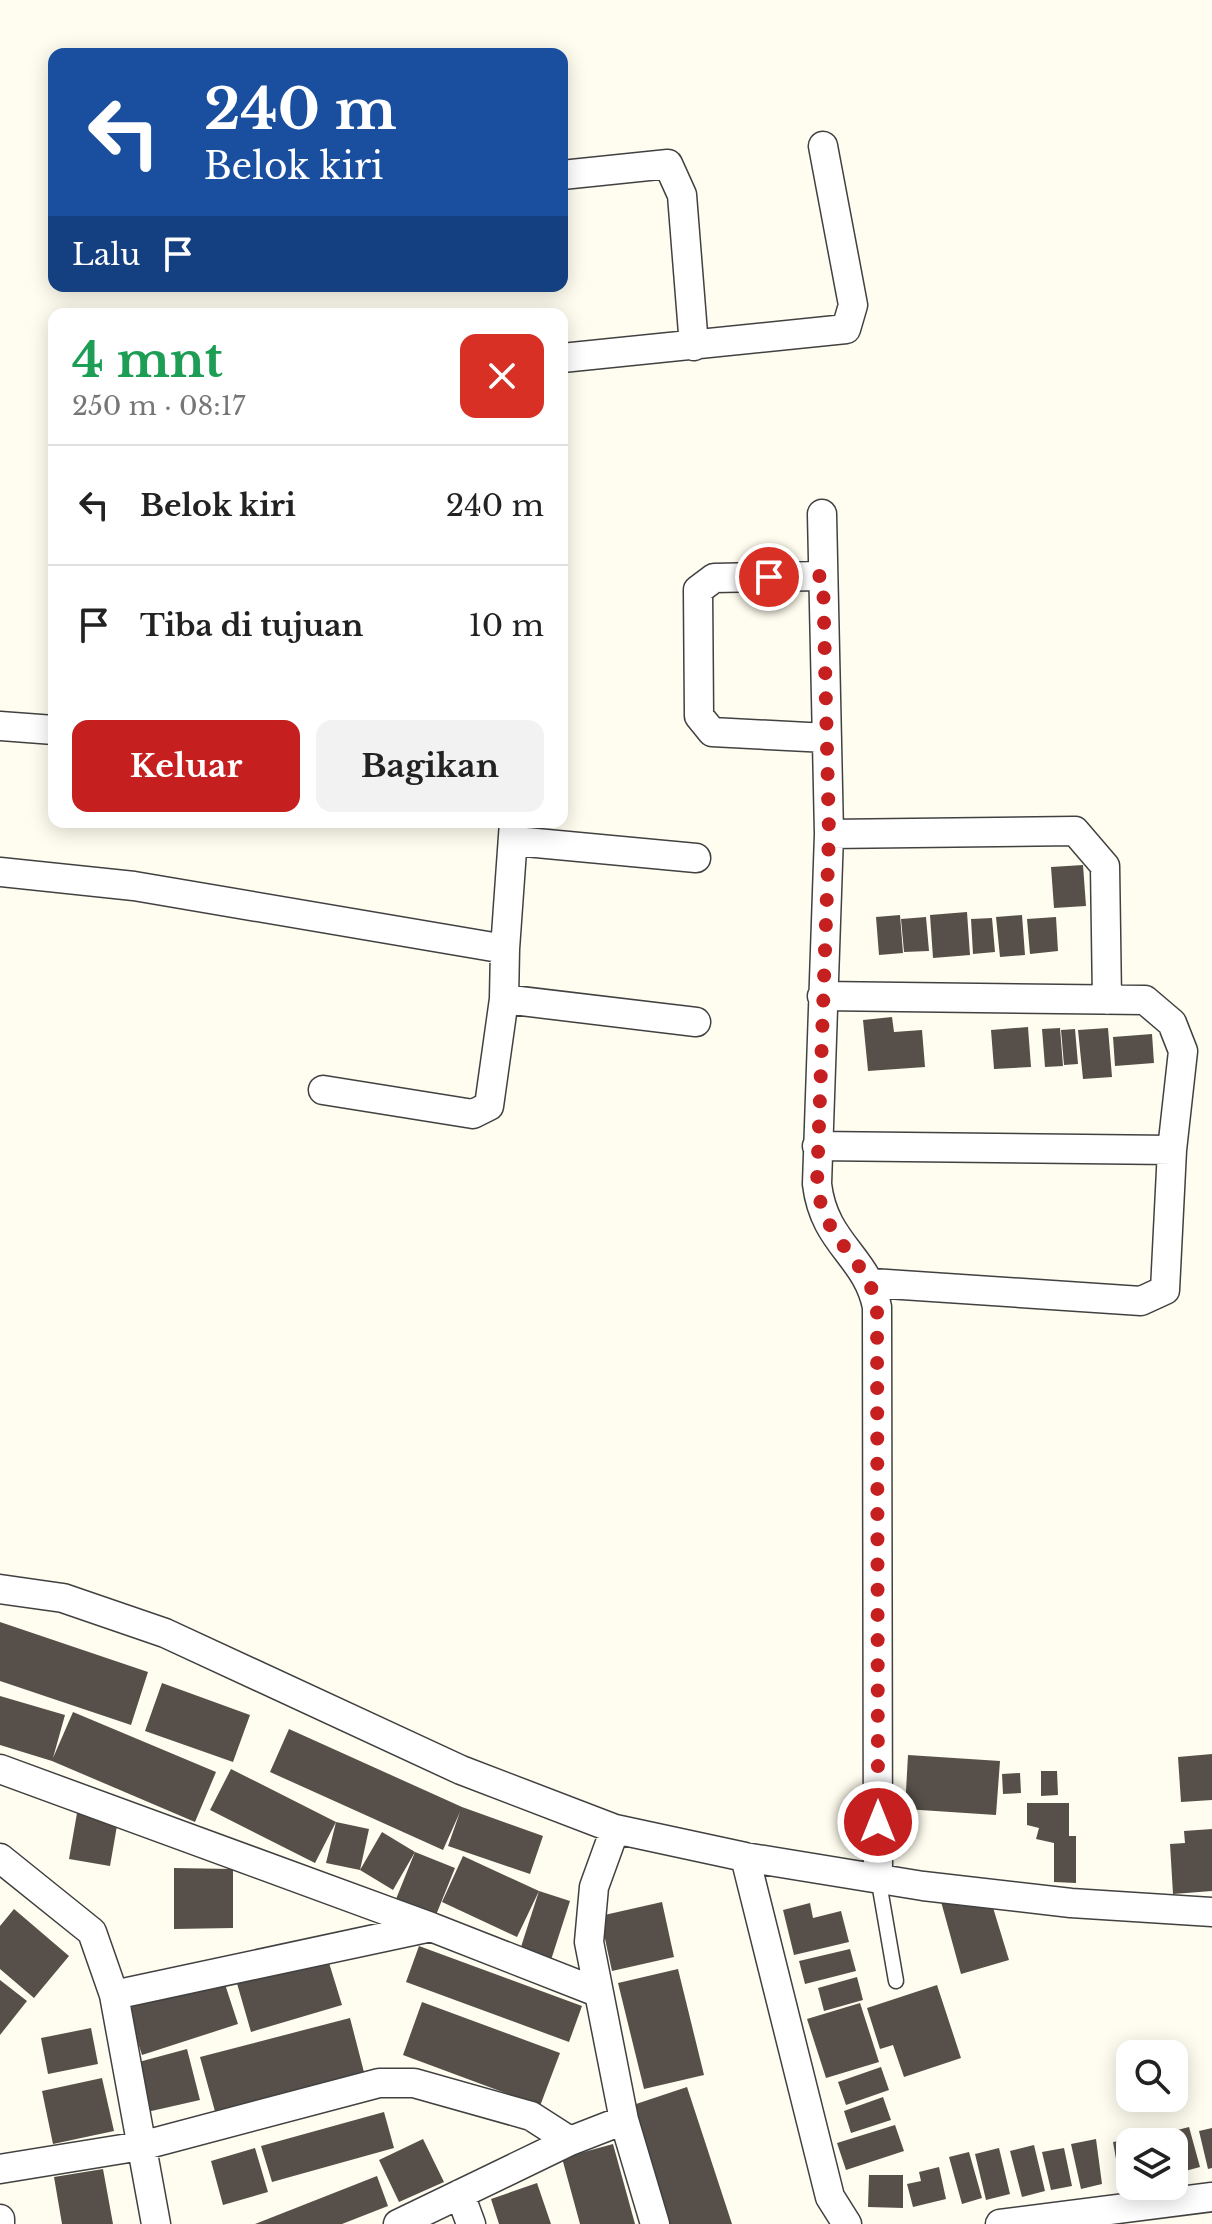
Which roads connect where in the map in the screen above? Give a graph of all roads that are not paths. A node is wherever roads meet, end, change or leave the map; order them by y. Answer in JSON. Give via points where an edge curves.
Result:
{"nodes":[{"id":1,"x":823,"y":146,"type":"dead end"},
{"id":2,"x":568,"y":174,"type":"edge"},
{"id":3,"x":694,"y":346,"type":"junction"},
{"id":4,"x":568,"y":357,"type":"edge"},
{"id":5,"x":822,"y":514,"type":"dead end"},
{"id":6,"x":823,"y":576,"type":"junction"},
{"id":7,"x":0,"y":726,"type":"edge"},
{"id":8,"x":48,"y":730,"type":"edge"},
{"id":9,"x":827,"y":738,"type":"junction"},
{"id":10,"x":514,"y":831,"type":"edge"},
{"id":11,"x":829,"y":834,"type":"junction"},
{"id":12,"x":696,"y":858,"type":"dead end"},
{"id":13,"x":0,"y":872,"type":"edge"},
{"id":14,"x":505,"y":949,"type":"junction"},
{"id":15,"x":822,"y":996,"type":"junction"},
{"id":16,"x":504,"y":999,"type":"junction"},
{"id":17,"x":1107,"y":1000,"type":"junction"},
{"id":18,"x":696,"y":1022,"type":"dead end"},
{"id":19,"x":323,"y":1090,"type":"dead end"},
{"id":20,"x":817,"y":1146,"type":"junction"},
{"id":21,"x":1172,"y":1150,"type":"junction"},
{"id":22,"x":872,"y":1283,"type":"junction"},
{"id":23,"x":0,"y":1589,"type":"edge"},
{"id":24,"x":0,"y":1769,"type":"edge"},
{"id":25,"x":615,"y":1829,"type":"junction"},
{"id":26,"x":745,"y":1857,"type":"junction"},
{"id":27,"x":0,"y":1858,"type":"edge"},
{"id":28,"x":878,"y":1877,"type":"junction"},
{"id":29,"x":1212,"y":1912,"type":"edge"},
{"id":30,"x":431,"y":1927,"type":"junction"},
{"id":31,"x":896,"y":1981,"type":"dead end"},
{"id":32,"x":597,"y":1992,"type":"junction"},
{"id":33,"x":114,"y":1995,"type":"junction"},
{"id":34,"x":624,"y":2120,"type":"junction"},
{"id":35,"x":570,"y":2141,"type":"junction"},
{"id":36,"x":141,"y":2146,"type":"junction"},
{"id":37,"x":0,"y":2169,"type":"edge"},
{"id":38,"x":460,"y":2194,"type":"junction"},
{"id":39,"x":1212,"y":2197,"type":"edge"},
{"id":40,"x":156,"y":2224,"type":"edge"},
{"id":41,"x":398,"y":2224,"type":"edge"},
{"id":42,"x":471,"y":2224,"type":"edge"},
{"id":43,"x":655,"y":2224,"type":"edge"},
{"id":44,"x":847,"y":2224,"type":"edge"},
{"id":45,"x":1000,"y":2224,"type":"edge"}],
"edges":[{"from":1,"to":3,"type":"street","via":[[853,305],[846,329]]},
{"from":2,"to":3,"type":"street","via":[[668,164],[682,195]]},
{"from":3,"to":4,"type":"street"},
{"from":5,"to":6,"type":"street"},
{"from":6,"to":9,"type":"street"},
{"from":6,"to":9,"type":"street","via":[[714,578],[698,590],[699,716],[712,732]]},
{"from":7,"to":8,"type":"street"},
{"from":9,"to":11,"type":"street"},
{"from":10,"to":12,"type":"street"},
{"from":10,"to":14,"type":"street"},
{"from":11,"to":15,"type":"street"},
{"from":11,"to":17,"type":"street","via":[[1075,831],[1105,866]]},
{"from":13,"to":14,"type":"street","via":[[134,886]]},
{"from":14,"to":16,"type":"street"},
{"from":15,"to":17,"type":"street"},
{"from":15,"to":20,"type":"street"},
{"from":16,"to":18,"type":"street"},
{"from":16,"to":19,"type":"street","via":[[489,1106],[473,1114]]},
{"from":17,"to":21,"type":"street","via":[[1145,1000],[1172,1023],[1183,1051]]},
{"from":20,"to":21,"type":"street"},
{"from":20,"to":22,"type":"street","via":[[820,1212]]},
{"from":21,"to":22,"type":"street","via":[[1165,1290],[1141,1301]]},
{"from":22,"to":28,"type":"street","via":[[877,1307]]},
{"from":23,"to":25,"type":"street","via":[[63,1598],[165,1633],[461,1770]]},
{"from":24,"to":30,"type":"street"},
{"from":25,"to":26,"type":"street"},
{"from":25,"to":32,"type":"street","via":[[594,1887],[589,1942]]},
{"from":26,"to":28,"type":"street"},
{"from":26,"to":44,"type":"street","via":[[830,2197]]},
{"from":27,"to":33,"type":"street","via":[[84,1922]]},
{"from":28,"to":29,"type":"street","via":[[1071,1903]]},
{"from":28,"to":31,"type":"lane"},
{"from":30,"to":32,"type":"street"},
{"from":30,"to":33,"type":"street"},
{"from":32,"to":34,"type":"street"},
{"from":33,"to":36,"type":"street"},
{"from":34,"to":35,"type":"street"},
{"from":34,"to":43,"type":"street"},
{"from":35,"to":36,"type":"street","via":[[531,2116],[414,2083],[379,2083]]},
{"from":35,"to":38,"type":"street"},
{"from":36,"to":37,"type":"street"},
{"from":36,"to":40,"type":"street"},
{"from":38,"to":41,"type":"street"},
{"from":38,"to":42,"type":"street"},
{"from":39,"to":45,"type":"street"}]}
